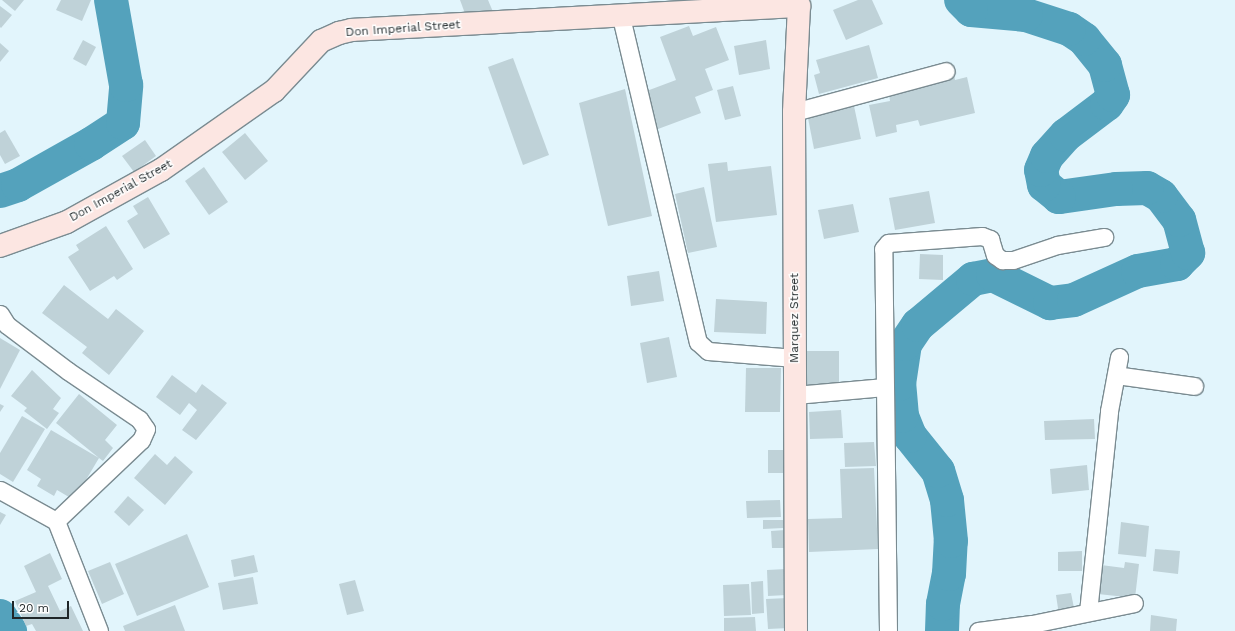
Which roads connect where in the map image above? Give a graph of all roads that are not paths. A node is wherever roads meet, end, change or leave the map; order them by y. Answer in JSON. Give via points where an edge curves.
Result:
{"nodes":[{"id":1,"x":799,"y":3,"type":"edge"},
{"id":2,"x":621,"y":17,"type":"junction"},
{"id":3,"x":946,"y":71,"type":"dead end"},
{"id":4,"x":794,"y":112,"type":"junction"},
{"id":5,"x":1104,"y":237,"type":"dead end"},
{"id":6,"x":0,"y":246,"type":"edge"},
{"id":7,"x":0,"y":314,"type":"edge"},
{"id":8,"x":1119,"y":357,"type":"dead end"},
{"id":9,"x":795,"y":358,"type":"junction"},
{"id":10,"x":1116,"y":375,"type":"junction"},
{"id":11,"x":1194,"y":386,"type":"dead end"},
{"id":12,"x":885,"y":387,"type":"junction"},
{"id":13,"x":795,"y":395,"type":"junction"},
{"id":14,"x":0,"y":490,"type":"edge"},
{"id":15,"x":56,"y":521,"type":"junction"},
{"id":16,"x":1134,"y":603,"type":"dead end"},
{"id":17,"x":1088,"y":612,"type":"junction"},
{"id":18,"x":99,"y":631,"type":"edge"},
{"id":19,"x":796,"y":631,"type":"edge"},
{"id":20,"x":888,"y":631,"type":"edge"},
{"id":21,"x":978,"y":631,"type":"edge"}],
"edges":[{"from":1,"to":2,"type":"street","name":"Don Imperial Street"},
{"from":1,"to":4,"type":"street","name":"Marquez Street"},
{"from":2,"to":6,"type":"street","name":"Don Imperial Street","via":[[352,30],[339,33],[321,41],[274,91],[161,170],[68,222]]},
{"from":2,"to":9,"type":"street","via":[[698,342],[708,351]]},
{"from":3,"to":4,"type":"street"},
{"from":4,"to":9,"type":"street","name":"Marquez Street"},
{"from":5,"to":12,"type":"street","via":[[1057,245],[1013,260],[1002,260],[995,255],[990,240],[982,236],[888,243],[883,249]]},
{"from":7,"to":15,"type":"street","via":[[7,325],[68,371],[139,419],[146,429],[141,440]]},
{"from":8,"to":10,"type":"street"},
{"from":9,"to":13,"type":"street","name":"Marquez Street"},
{"from":10,"to":11,"type":"street"},
{"from":10,"to":17,"type":"street","via":[[1109,411]]},
{"from":12,"to":13,"type":"street"},
{"from":12,"to":20,"type":"street"},
{"from":13,"to":19,"type":"street","name":"Marquez Street"},
{"from":14,"to":15,"type":"street"},
{"from":15,"to":18,"type":"street"},
{"from":16,"to":17,"type":"street"},
{"from":17,"to":21,"type":"street"}]}
